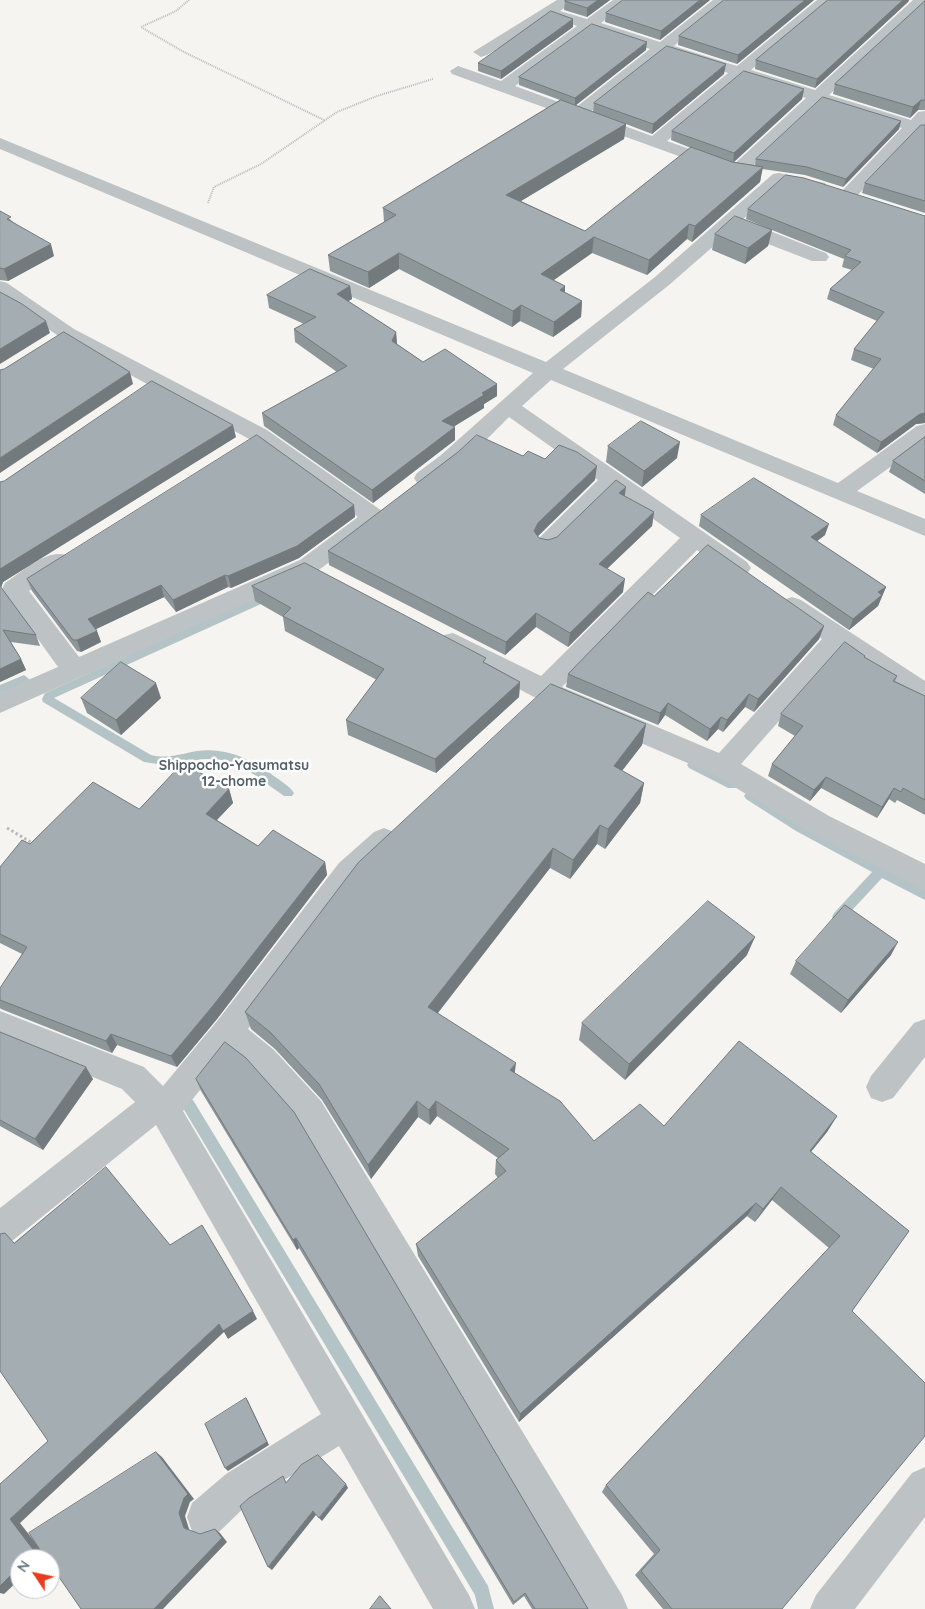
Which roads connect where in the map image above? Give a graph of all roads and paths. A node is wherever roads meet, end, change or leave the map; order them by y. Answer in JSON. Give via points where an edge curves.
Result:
{"nodes":[{"id":1,"x":189,"y":0,"type":"edge"},
{"id":2,"x":567,"y":0,"type":"edge"},
{"id":3,"x":624,"y":0,"type":"edge"},
{"id":4,"x":723,"y":0,"type":"edge"},
{"id":5,"x":826,"y":0,"type":"edge"},
{"id":6,"x":920,"y":2,"type":"edge"},
{"id":7,"x":549,"y":12,"type":"junction"},
{"id":8,"x":589,"y":25,"type":"junction"},
{"id":9,"x":662,"y":48,"type":"junction"},
{"id":10,"x":482,"y":52,"type":"dead end"},
{"id":11,"x":458,"y":71,"type":"joint"},
{"id":12,"x":739,"y":72,"type":"junction"},
{"id":13,"x":503,"y":87,"type":"junction"},
{"id":14,"x":818,"y":96,"type":"junction"},
{"id":15,"x":577,"y":114,"type":"junction"},
{"id":16,"x":324,"y":120,"type":"junction"},
{"id":17,"x":921,"y":124,"type":"edge"},
{"id":18,"x":655,"y":142,"type":"junction"},
{"id":19,"x":0,"y":143,"type":"edge"},
{"id":20,"x":736,"y":172,"type":"junction"},
{"id":21,"x":779,"y":178,"type":"junction"},
{"id":22,"x":729,"y":222,"type":"junction"},
{"id":23,"x":200,"y":228,"type":"junction"},
{"id":24,"x":819,"y":257,"type":"dead end"},
{"id":25,"x":0,"y":287,"type":"edge"},
{"id":26,"x":547,"y":372,"type":"junction"},
{"id":27,"x":509,"y":406,"type":"junction"},
{"id":28,"x":925,"y":432,"type":"edge"},
{"id":29,"x":259,"y":435,"type":"junction"},
{"id":30,"x":234,"y":450,"type":"edge"},
{"id":31,"x":612,"y":480,"type":"junction"},
{"id":32,"x":411,"y":488,"type":"edge"},
{"id":33,"x":839,"y":493,"type":"junction"},
{"id":34,"x":925,"y":528,"type":"edge"},
{"id":35,"x":695,"y":538,"type":"junction"},
{"id":36,"x":547,"y":544,"type":"edge"},
{"id":37,"x":73,"y":551,"type":"edge"},
{"id":38,"x":308,"y":566,"type":"junction"},
{"id":39,"x":334,"y":580,"type":"edge"},
{"id":40,"x":7,"y":585,"type":"edge"},
{"id":41,"x":430,"y":630,"type":"edge"},
{"id":42,"x":838,"y":638,"type":"junction"},
{"id":43,"x":74,"y":670,"type":"junction"},
{"id":44,"x":544,"y":690,"type":"junction"},
{"id":45,"x":925,"y":694,"type":"edge"},
{"id":46,"x":0,"y":703,"type":"edge"},
{"id":47,"x":524,"y":711,"type":"edge"},
{"id":48,"x":723,"y":766,"type":"junction"},
{"id":49,"x":400,"y":825,"type":"edge"},
{"id":50,"x":7,"y":828,"type":"dead end"},
{"id":51,"x":40,"y":848,"type":"edge"},
{"id":52,"x":925,"y":878,"type":"edge"},
{"id":53,"x":0,"y":1025,"type":"edge"},
{"id":54,"x":227,"y":1032,"type":"junction"},
{"id":55,"x":925,"y":1033,"type":"edge"},
{"id":56,"x":882,"y":1087,"type":"dead end"},
{"id":57,"x":161,"y":1106,"type":"junction"},
{"id":58,"x":0,"y":1228,"type":"edge"},
{"id":59,"x":346,"y":1420,"type":"junction"},
{"id":60,"x":925,"y":1486,"type":"edge"},
{"id":61,"x":206,"y":1517,"type":"dead end"},
{"id":62,"x":455,"y":1609,"type":"edge"},
{"id":63,"x":608,"y":1609,"type":"edge"},
{"id":64,"x":830,"y":1609,"type":"edge"}],
"edges":[{"from":1,"to":16,"type":"path","via":[[141,27],[182,51]]},
{"from":2,"to":7,"type":"street"},
{"from":3,"to":8,"type":"street"},
{"from":4,"to":9,"type":"street"},
{"from":5,"to":12,"type":"street"},
{"from":6,"to":14,"type":"street"},
{"from":7,"to":8,"type":"street"},
{"from":7,"to":10,"type":"street"},
{"from":8,"to":9,"type":"street"},
{"from":8,"to":13,"type":"street"},
{"from":9,"to":12,"type":"street"},
{"from":9,"to":15,"type":"street"},
{"from":11,"to":13,"type":"street"},
{"from":11,"to":16,"type":"path","via":[[352,105]]},
{"from":12,"to":14,"type":"street"},
{"from":12,"to":18,"type":"street"},
{"from":13,"to":15,"type":"street"},
{"from":14,"to":17,"type":"street"},
{"from":14,"to":20,"type":"street"},
{"from":15,"to":18,"type":"street"},
{"from":16,"to":23,"type":"path","via":[[254,168],[214,187]]},
{"from":17,"to":21,"type":"street","via":[[856,199],[805,182]]},
{"from":18,"to":20,"type":"street"},
{"from":19,"to":23,"type":"street"},
{"from":20,"to":21,"type":"street"},
{"from":21,"to":22,"type":"street"},
{"from":22,"to":24,"type":"street"},
{"from":22,"to":26,"type":"street","via":[[662,281]]},
{"from":23,"to":26,"type":"street"},
{"from":25,"to":29,"type":"street","via":[[58,338],[148,386]]},
{"from":26,"to":27,"type":"street"},
{"from":26,"to":33,"type":"street"},
{"from":27,"to":31,"type":"street"},
{"from":27,"to":32,"type":"street","via":[[449,460]]},
{"from":28,"to":33,"type":"street"},
{"from":29,"to":30,"type":"street"},
{"from":29,"to":38,"type":"street","via":[[381,511]]},
{"from":31,"to":35,"type":"street"},
{"from":31,"to":36,"type":"street"},
{"from":33,"to":34,"type":"street"},
{"from":35,"to":42,"type":"street"},
{"from":35,"to":44,"type":"street"},
{"from":37,"to":40,"type":"street"},
{"from":38,"to":39,"type":"street"},
{"from":38,"to":43,"type":"street"},
{"from":40,"to":43,"type":"street"},
{"from":41,"to":44,"type":"street"},
{"from":42,"to":45,"type":"street"},
{"from":42,"to":48,"type":"street"},
{"from":43,"to":46,"type":"street"},
{"from":44,"to":47,"type":"street"},
{"from":44,"to":48,"type":"street"},
{"from":48,"to":52,"type":"street","via":[[819,824]]},
{"from":49,"to":54,"type":"street","via":[[349,872]]},
{"from":50,"to":51,"type":"path"},
{"from":53,"to":57,"type":"street","via":[[133,1078]]},
{"from":54,"to":57,"type":"street"},
{"from":54,"to":63,"type":"street","via":[[263,1060],[310,1112]]},
{"from":55,"to":56,"type":"street"},
{"from":57,"to":58,"type":"street"},
{"from":57,"to":59,"type":"street"},
{"from":59,"to":61,"type":"street","via":[[239,1487]]},
{"from":59,"to":62,"type":"street"},
{"from":60,"to":64,"type":"street"}]}
